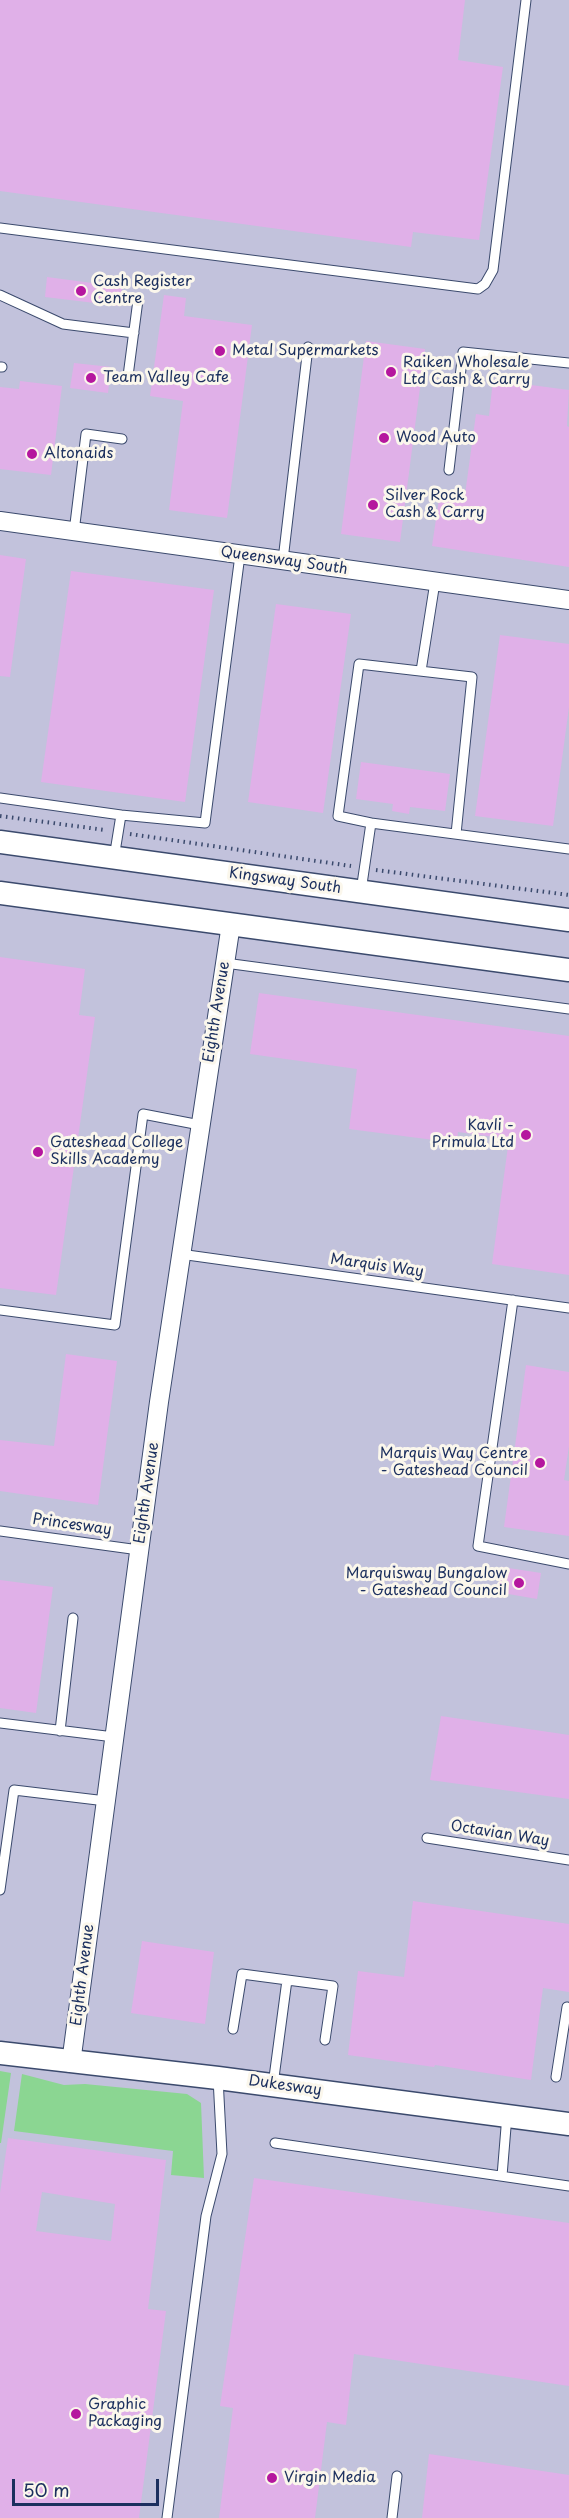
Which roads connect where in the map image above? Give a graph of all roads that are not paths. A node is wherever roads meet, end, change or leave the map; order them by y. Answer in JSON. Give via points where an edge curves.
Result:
{"nodes":[{"id":1,"x":526,"y":0,"type":"edge"},
{"id":2,"x":0,"y":228,"type":"edge"},
{"id":3,"x":0,"y":295,"type":"edge"},
{"id":4,"x":138,"y":300,"type":"dead end"},
{"id":5,"x":134,"y":333,"type":"junction"},
{"id":6,"x":308,"y":347,"type":"dead end"},
{"id":7,"x":569,"y":363,"type":"edge"},
{"id":8,"x":128,"y":376,"type":"dead end"},
{"id":9,"x":122,"y":439,"type":"dead end"},
{"id":10,"x":449,"y":470,"type":"dead end"},
{"id":11,"x":0,"y":521,"type":"edge"},
{"id":12,"x":74,"y":532,"type":"junction"},
{"id":13,"x":240,"y":555,"type":"junction"},
{"id":14,"x":283,"y":560,"type":"junction"},
{"id":15,"x":435,"y":582,"type":"junction"},
{"id":16,"x":569,"y":600,"type":"edge"},
{"id":17,"x":421,"y":671,"type":"junction"},
{"id":18,"x":0,"y":798,"type":"edge"},
{"id":19,"x":121,"y":815,"type":"junction"},
{"id":20,"x":371,"y":823,"type":"junction"},
{"id":21,"x":456,"y":834,"type":"junction"},
{"id":22,"x":0,"y":842,"type":"edge"},
{"id":23,"x":569,"y":849,"type":"edge"},
{"id":24,"x":114,"y":858,"type":"junction"},
{"id":25,"x":361,"y":891,"type":"junction"},
{"id":26,"x":0,"y":893,"type":"edge"},
{"id":27,"x":569,"y":920,"type":"edge"},
{"id":28,"x":231,"y":924,"type":"junction"},
{"id":29,"x":225,"y":963,"type":"junction"},
{"id":30,"x":569,"y":970,"type":"edge"},
{"id":31,"x":569,"y":1009,"type":"edge"},
{"id":32,"x":200,"y":1125,"type":"junction"},
{"id":33,"x":180,"y":1254,"type":"junction"},
{"id":34,"x":513,"y":1300,"type":"junction"},
{"id":35,"x":569,"y":1308,"type":"edge"},
{"id":36,"x":0,"y":1310,"type":"edge"},
{"id":37,"x":0,"y":1531,"type":"edge"},
{"id":38,"x":139,"y":1550,"type":"junction"},
{"id":39,"x":569,"y":1563,"type":"edge"},
{"id":40,"x":73,"y":1618,"type":"dead end"},
{"id":41,"x":0,"y":1723,"type":"edge"},
{"id":42,"x":60,"y":1731,"type":"junction"},
{"id":43,"x":114,"y":1737,"type":"junction"},
{"id":44,"x":106,"y":1801,"type":"junction"},
{"id":45,"x":427,"y":1838,"type":"dead end"},
{"id":46,"x":569,"y":1860,"type":"edge"},
{"id":47,"x":0,"y":1890,"type":"edge"},
{"id":48,"x":286,"y":1980,"type":"junction"},
{"id":49,"x":567,"y":2007,"type":"dead end"},
{"id":50,"x":567,"y":2024,"type":"edge"},
{"id":51,"x":233,"y":2029,"type":"dead end"},
{"id":52,"x":325,"y":2040,"type":"dead end"},
{"id":53,"x":0,"y":2053,"type":"edge"},
{"id":54,"x":71,"y":2063,"type":"junction"},
{"id":55,"x":556,"y":2077,"type":"dead end"},
{"id":56,"x":218,"y":2078,"type":"junction"},
{"id":57,"x":273,"y":2085,"type":"junction"},
{"id":58,"x":507,"y":2115,"type":"junction"},
{"id":59,"x":569,"y":2124,"type":"edge"},
{"id":60,"x":275,"y":2143,"type":"dead end"},
{"id":61,"x":502,"y":2176,"type":"junction"},
{"id":62,"x":569,"y":2186,"type":"edge"},
{"id":63,"x":397,"y":2476,"type":"dead end"},
{"id":64,"x":167,"y":2518,"type":"edge"},
{"id":65,"x":392,"y":2518,"type":"edge"}],
"edges":[{"from":1,"to":2,"type":"lane","via":[[493,270],[478,289]]},
{"from":3,"to":5,"type":"lane","via":[[63,324]]},
{"from":4,"to":5,"type":"lane"},
{"from":5,"to":8,"type":"lane"},
{"from":6,"to":14,"type":"lane"},
{"from":7,"to":10,"type":"lane","via":[[463,352]]},
{"from":9,"to":12,"type":"lane","via":[[86,434]]},
{"from":11,"to":12,"type":"street","name":"Queensway South"},
{"from":12,"to":13,"type":"street","name":"Queensway South"},
{"from":13,"to":14,"type":"street","name":"Queensway South"},
{"from":13,"to":19,"type":"lane","via":[[206,823]]},
{"from":14,"to":15,"type":"street","name":"Queensway South"},
{"from":15,"to":16,"type":"street","name":"Queensway South"},
{"from":15,"to":17,"type":"lane"},
{"from":17,"to":20,"type":"lane","via":[[359,664],[338,816]]},
{"from":17,"to":21,"type":"lane","via":[[472,676]]},
{"from":18,"to":19,"type":"lane"},
{"from":19,"to":24,"type":"lane"},
{"from":20,"to":21,"type":"lane"},
{"from":20,"to":25,"type":"lane"},
{"from":21,"to":23,"type":"lane"},
{"from":22,"to":24,"type":"street","name":"Kingsway South"},
{"from":24,"to":25,"type":"street","name":"Kingsway South"},
{"from":25,"to":27,"type":"street","name":"Kingsway South"},
{"from":26,"to":28,"type":"street"},
{"from":28,"to":29,"type":"street","name":"Eighth Avenue"},
{"from":28,"to":30,"type":"street"},
{"from":29,"to":31,"type":"lane"},
{"from":29,"to":32,"type":"street","name":"Eighth Avenue"},
{"from":32,"to":33,"type":"street","name":"Eighth Avenue"},
{"from":32,"to":36,"type":"lane","via":[[143,1114],[115,1325]]},
{"from":33,"to":34,"type":"lane","name":"Marquis Way"},
{"from":33,"to":38,"type":"street","name":"Eighth Avenue"},
{"from":34,"to":35,"type":"lane","name":"Marquis Way"},
{"from":34,"to":39,"type":"lane","via":[[478,1546]]},
{"from":37,"to":38,"type":"lane","name":"Princesway"},
{"from":38,"to":43,"type":"street","name":"Eighth Avenue"},
{"from":40,"to":42,"type":"lane"},
{"from":41,"to":42,"type":"lane"},
{"from":42,"to":43,"type":"lane"},
{"from":43,"to":44,"type":"street","name":"Eighth Avenue"},
{"from":44,"to":47,"type":"lane","via":[[14,1790]]},
{"from":44,"to":54,"type":"street","name":"Eighth Avenue"},
{"from":45,"to":46,"type":"lane","name":"Octavian Way"},
{"from":48,"to":51,"type":"lane","via":[[242,1974]]},
{"from":48,"to":52,"type":"lane","via":[[333,1986]]},
{"from":48,"to":57,"type":"lane"},
{"from":49,"to":50,"type":"lane"},
{"from":50,"to":55,"type":"lane"},
{"from":53,"to":54,"type":"street","name":"Dukesway"},
{"from":54,"to":56,"type":"street","name":"Dukesway"},
{"from":56,"to":57,"type":"street","name":"Dukesway"},
{"from":56,"to":64,"type":"lane","via":[[222,2154],[206,2216]]},
{"from":57,"to":58,"type":"street","name":"Dukesway"},
{"from":58,"to":59,"type":"street","name":"Dukesway"},
{"from":58,"to":61,"type":"lane"},
{"from":60,"to":61,"type":"lane"},
{"from":61,"to":62,"type":"lane"},
{"from":63,"to":65,"type":"lane"}]}
